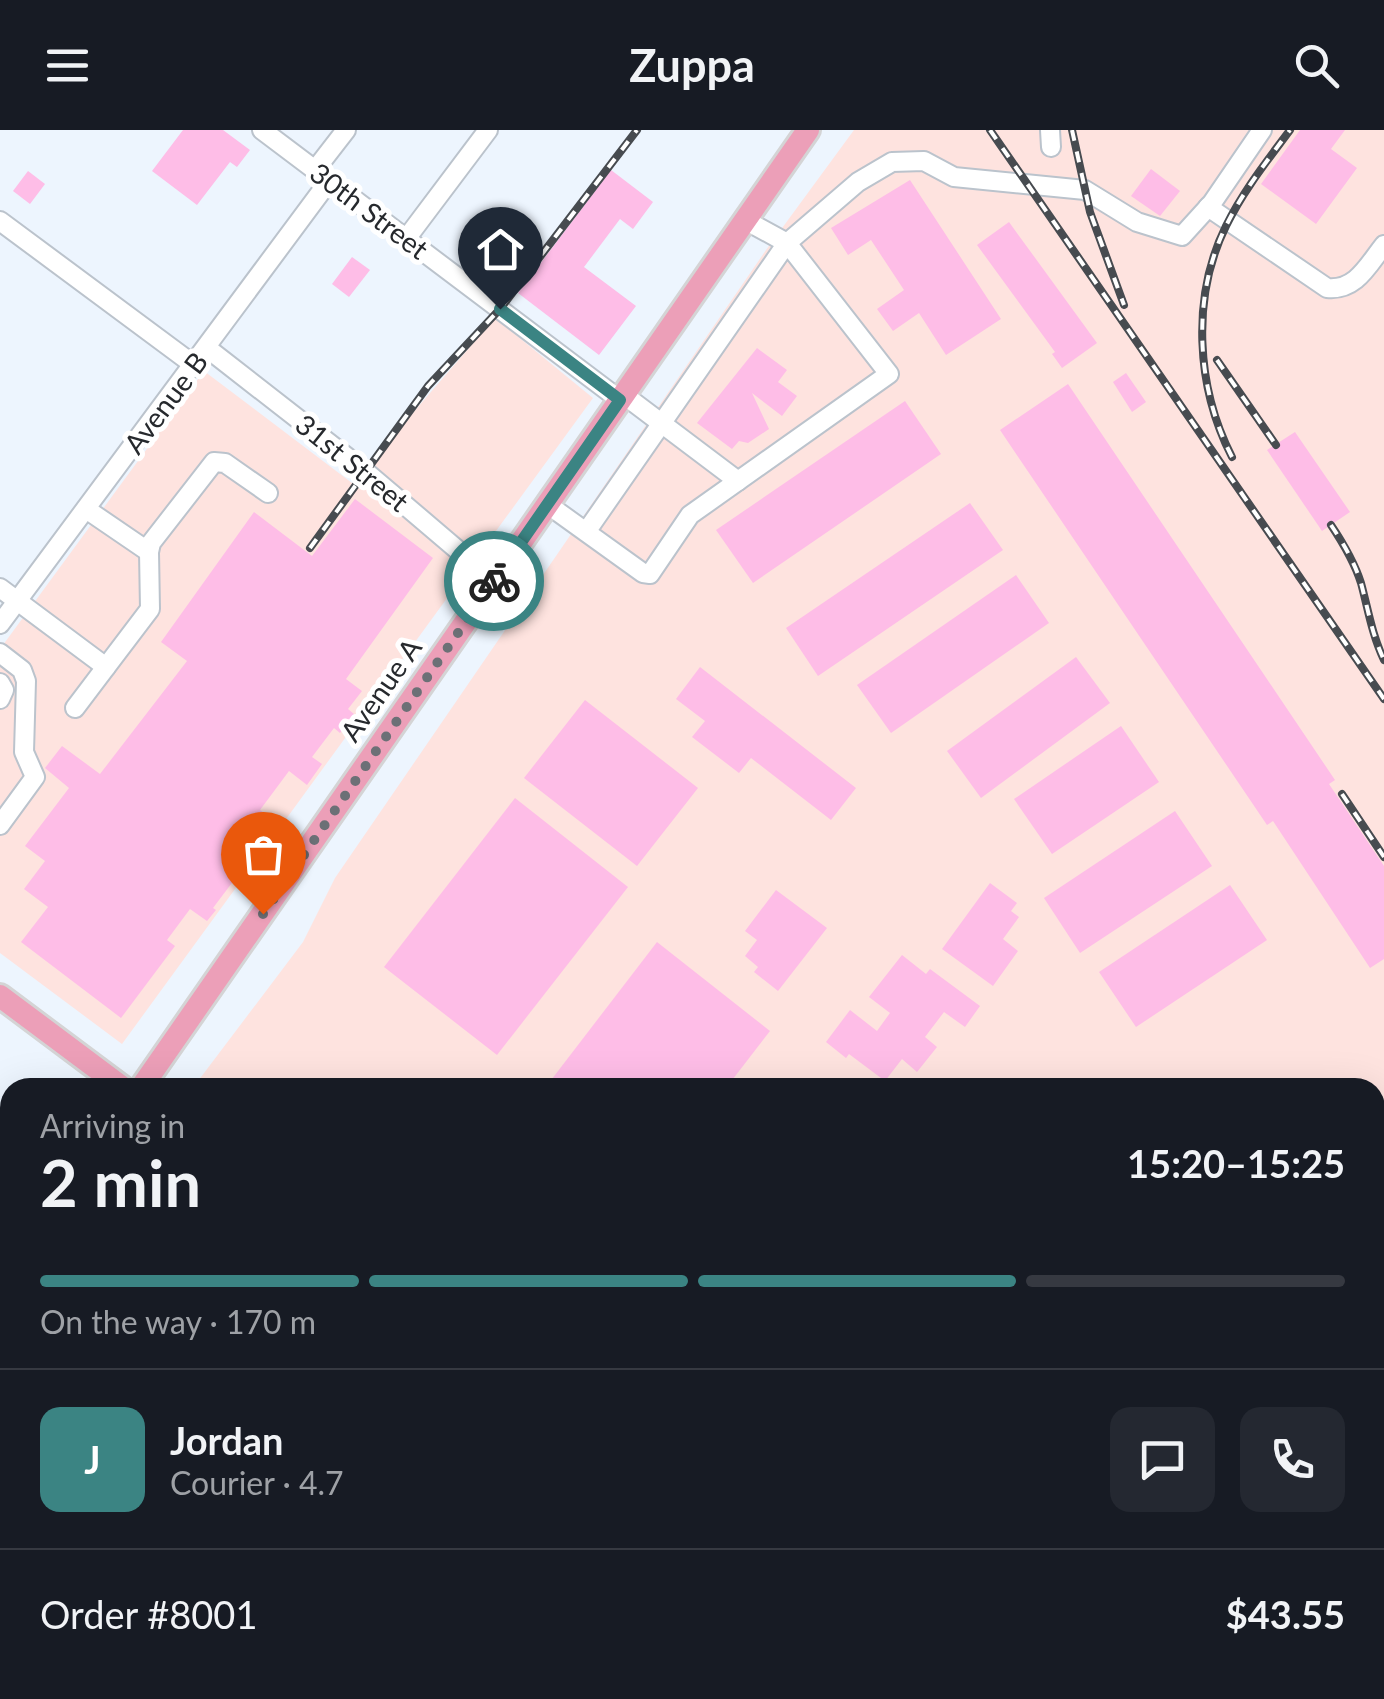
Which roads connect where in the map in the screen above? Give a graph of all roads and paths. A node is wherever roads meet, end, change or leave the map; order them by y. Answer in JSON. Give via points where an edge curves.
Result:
{"nodes":[{"id":1,"x":262,"y":130,"type":"edge"},
{"id":2,"x":346,"y":130,"type":"edge"},
{"id":3,"x":488,"y":130,"type":"edge"},
{"id":4,"x":808,"y":130,"type":"edge"},
{"id":5,"x":1262,"y":130,"type":"edge"},
{"id":6,"x":322,"y":176,"type":"junction"},
{"id":7,"x":1208,"y":207,"type":"junction"},
{"id":8,"x":745,"y":220,"type":"junction"},
{"id":9,"x":0,"y":221,"type":"edge"},
{"id":10,"x":406,"y":239,"type":"junction"},
{"id":11,"x":787,"y":244,"type":"junction"},
{"id":12,"x":1384,"y":245,"type":"edge"},
{"id":13,"x":207,"y":348,"type":"junction"},
{"id":14,"x":194,"y":364,"type":"junction"},
{"id":15,"x":622,"y":397,"type":"junction"},
{"id":16,"x":662,"y":424,"type":"junction"},
{"id":17,"x":738,"y":481,"type":"junction"},
{"id":18,"x":268,"y":493,"type":"dead end"},
{"id":19,"x":548,"y":504,"type":"junction"},
{"id":20,"x":86,"y":508,"type":"junction"},
{"id":21,"x":586,"y":532,"type":"junction"},
{"id":22,"x":148,"y":552,"type":"junction"},
{"id":23,"x":494,"y":581,"type":"junction"},
{"id":24,"x":0,"y":588,"type":"edge"},
{"id":25,"x":18,"y":600,"type":"junction"},
{"id":26,"x":0,"y":624,"type":"edge"},
{"id":27,"x":0,"y":653,"type":"edge"},
{"id":28,"x":106,"y":666,"type":"junction"},
{"id":29,"x":0,"y":668,"type":"edge"},
{"id":30,"x":0,"y":683,"type":"edge"},
{"id":31,"x":26,"y":688,"type":"junction"},
{"id":32,"x":1,"y":698,"type":"edge"},
{"id":33,"x":75,"y":708,"type":"dead end"},
{"id":34,"x":0,"y":825,"type":"edge"},
{"id":35,"x":0,"y":996,"type":"edge"},
{"id":36,"x":110,"y":1078,"type":"edge"},
{"id":37,"x":149,"y":1078,"type":"edge"}],
"edges":[{"from":1,"to":6,"type":"street","name":"30th Street"},
{"from":2,"to":6,"type":"street","name":"Avenue B"},
{"from":3,"to":10,"type":"street"},
{"from":4,"to":8,"type":"main road","name":"Avenue A"},
{"from":5,"to":7,"type":"street"},
{"from":6,"to":10,"type":"street","name":"30th Street"},
{"from":6,"to":13,"type":"street","name":"Avenue B"},
{"from":7,"to":11,"type":"street","via":[[1182,236],[1137,222],[1084,190],[954,177],[924,162],[892,162],[858,182]]},
{"from":7,"to":12,"type":"street","via":[[1328,288],[1351,284]]},
{"from":8,"to":11,"type":"street"},
{"from":8,"to":15,"type":"main road","name":"Avenue A"},
{"from":9,"to":14,"type":"street"},
{"from":10,"to":15,"type":"street","name":"30th Street"},
{"from":11,"to":16,"type":"street"},
{"from":11,"to":17,"type":"street","via":[[889,374]]},
{"from":13,"to":14,"type":"street","name":"Avenue B"},
{"from":13,"to":23,"type":"street","name":"31st Street"},
{"from":14,"to":20,"type":"street","name":"Avenue B"},
{"from":15,"to":16,"type":"street","name":"30th Street"},
{"from":15,"to":19,"type":"main road","name":"Avenue A"},
{"from":16,"to":17,"type":"street","name":"30th Street"},
{"from":16,"to":21,"type":"street"},
{"from":17,"to":21,"type":"street","via":[[690,516],[650,574]]},
{"from":18,"to":22,"type":"street","via":[[226,463],[214,462]]},
{"from":19,"to":21,"type":"street"},
{"from":19,"to":23,"type":"main road","name":"Avenue A"},
{"from":20,"to":22,"type":"street"},
{"from":20,"to":25,"type":"street","name":"Avenue B"},
{"from":22,"to":28,"type":"street","via":[[150,610]]},
{"from":23,"to":37,"type":"main road","name":"Avenue A"},
{"from":24,"to":25,"type":"street"},
{"from":25,"to":26,"type":"street","name":"Avenue B"},
{"from":25,"to":28,"type":"street"},
{"from":27,"to":31,"type":"street","via":[[22,670]]},
{"from":28,"to":33,"type":"street"},
{"from":29,"to":31,"type":"street"},
{"from":30,"to":32,"type":"street"},
{"from":31,"to":34,"type":"street","via":[[24,752],[34,777]]},
{"from":35,"to":36,"type":"main road"}]}
